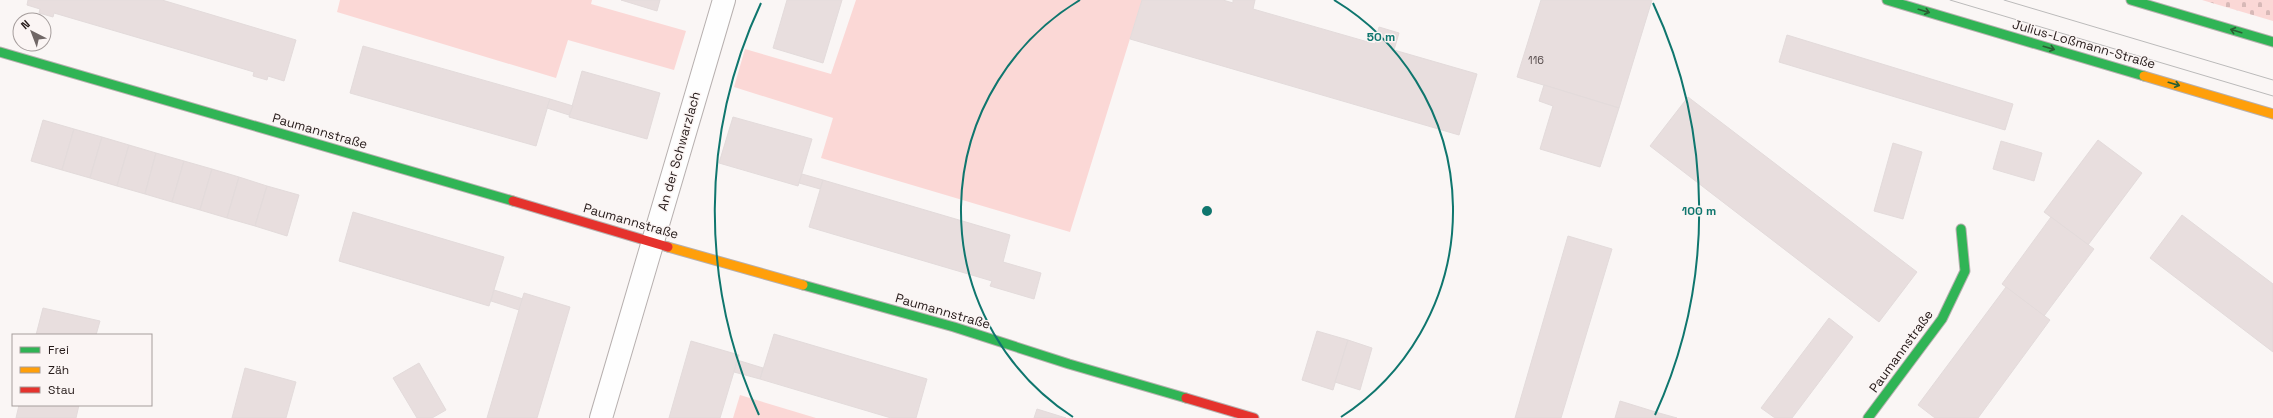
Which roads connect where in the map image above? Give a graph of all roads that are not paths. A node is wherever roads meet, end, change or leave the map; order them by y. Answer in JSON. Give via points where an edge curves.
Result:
{"nodes":[{"id":1,"x":724,"y":0,"type":"edge"},
{"id":2,"x":1887,"y":0,"type":"edge"},
{"id":3,"x":2131,"y":0,"type":"edge"},
{"id":4,"x":2273,"y":42,"type":"edge"},
{"id":5,"x":0,"y":52,"type":"edge"},
{"id":6,"x":2273,"y":114,"type":"edge"},
{"id":7,"x":1961,"y":229,"type":"dead end"},
{"id":8,"x":653,"y":241,"type":"junction"},
{"id":9,"x":601,"y":418,"type":"edge"},
{"id":10,"x":1254,"y":418,"type":"edge"},
{"id":11,"x":1868,"y":418,"type":"edge"}],
"edges":[{"from":1,"to":8,"type":"street","name":"An der Schwarzlach"},
{"from":2,"to":6,"type":"street","name":"Julius-Loßmann-Straße","one_way":true},
{"from":4,"to":3,"type":"street","one_way":true},
{"from":5,"to":8,"type":"street","name":"Paumannstraße"},
{"from":7,"to":11,"type":"street","name":"Paumannstraße","via":[[1965,272],[1942,319]]},
{"from":8,"to":9,"type":"street","name":"An der Schwarzlach"},
{"from":8,"to":10,"type":"street","name":"Paumannstraße","via":[[954,327],[1069,364]]}]}
